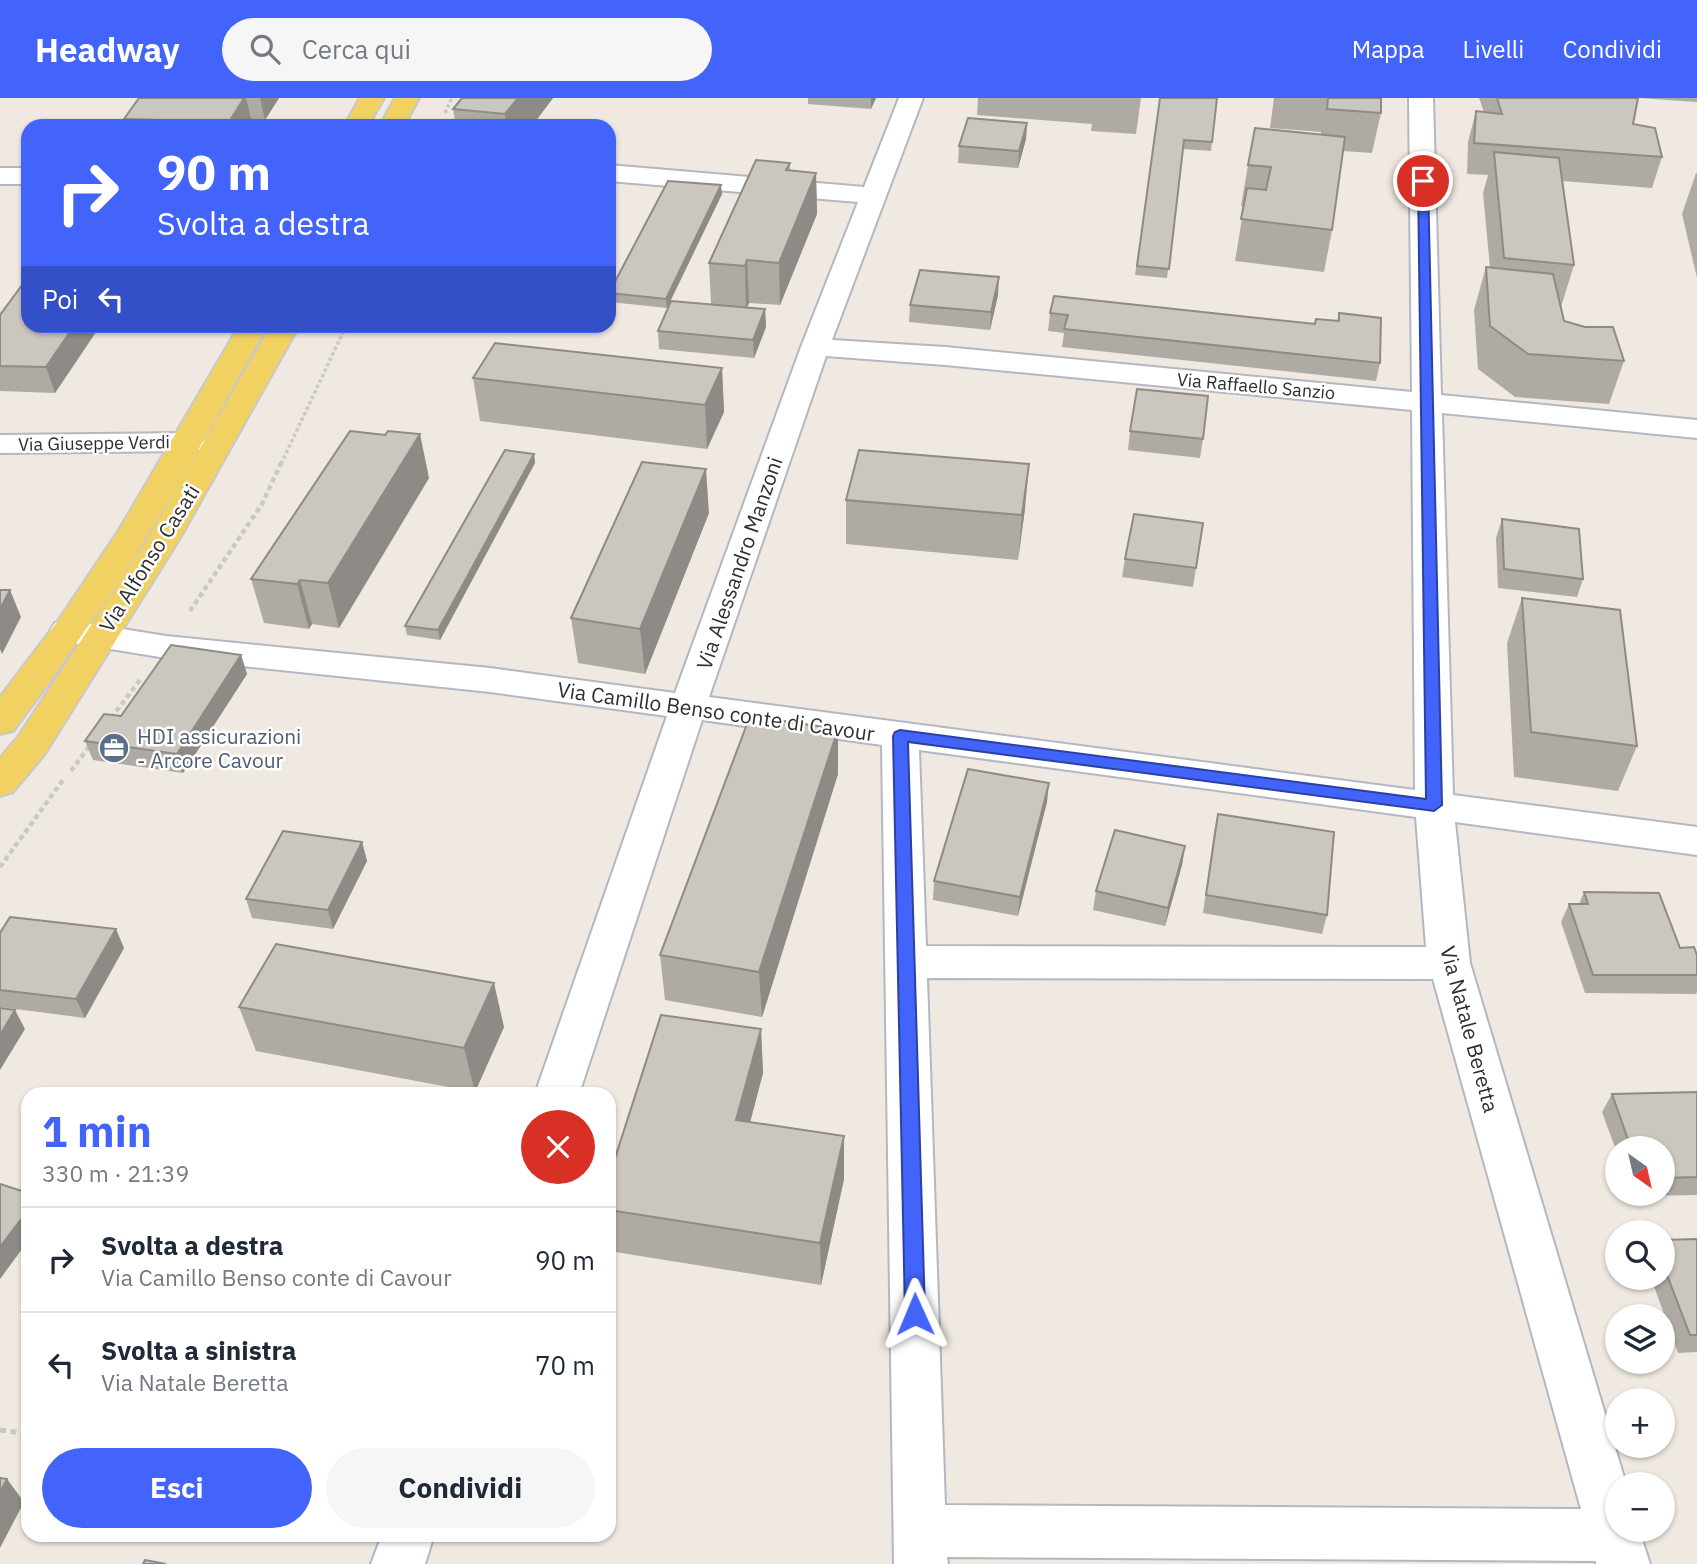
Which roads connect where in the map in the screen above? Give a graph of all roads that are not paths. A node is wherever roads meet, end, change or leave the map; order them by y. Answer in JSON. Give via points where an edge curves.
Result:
{"nodes":[{"id":1,"x":372,"y":98,"type":"edge"},
{"id":2,"x":407,"y":98,"type":"edge"},
{"id":3,"x":911,"y":98,"type":"edge"},
{"id":4,"x":1421,"y":98,"type":"edge"},
{"id":5,"x":360,"y":119,"type":"edge"},
{"id":6,"x":395,"y":119,"type":"edge"},
{"id":7,"x":616,"y":174,"type":"edge"},
{"id":8,"x":0,"y":176,"type":"edge"},
{"id":9,"x":21,"y":176,"type":"edge"},
{"id":10,"x":875,"y":196,"type":"junction"},
{"id":11,"x":249,"y":333,"type":"edge"},
{"id":12,"x":281,"y":333,"type":"edge"},
{"id":13,"x":815,"y":347,"type":"junction"},
{"id":14,"x":1427,"y":402,"type":"junction"},
{"id":15,"x":1697,"y":429,"type":"edge"},
{"id":16,"x":189,"y":442,"type":"junction"},
{"id":17,"x":0,"y":444,"type":"edge"},
{"id":18,"x":84,"y":634,"type":"junction"},
{"id":19,"x":688,"y":708,"type":"junction"},
{"id":20,"x":0,"y":722,"type":"edge"},
{"id":21,"x":900,"y":736,"type":"junction"},
{"id":22,"x":0,"y":783,"type":"edge"},
{"id":23,"x":1434,"y":805,"type":"junction"},
{"id":24,"x":1697,"y":841,"type":"edge"},
{"id":25,"x":906,"y":962,"type":"junction"},
{"id":26,"x":1449,"y":963,"type":"junction"},
{"id":27,"x":559,"y":1087,"type":"edge"},
{"id":28,"x":406,"y":1542,"type":"edge"},
{"id":29,"x":921,"y":1547,"type":"edge"},
{"id":30,"x":1618,"y":1550,"type":"edge"},
{"id":31,"x":398,"y":1564,"type":"edge"}],
"edges":[{"from":1,"to":5,"type":"main road"},
{"from":2,"to":6,"type":"main road"},
{"from":3,"to":10,"type":"street","name":"Via Alessandro Manzoni"},
{"from":4,"to":14,"type":"street","name":"Via Natale Beretta"},
{"from":7,"to":10,"type":"street"},
{"from":8,"to":9,"type":"street"},
{"from":10,"to":13,"type":"street","name":"Via Alessandro Manzoni"},
{"from":11,"to":16,"type":"main road","name":"Via Alfonso Casati"},
{"from":12,"to":18,"type":"main road","name":"Via Alfonso Casati","via":[[164,538]]},
{"from":13,"to":14,"type":"street","name":"Via Raffaello Sanzio"},
{"from":13,"to":19,"type":"street","name":"Via Alessandro Manzoni"},
{"from":14,"to":15,"type":"street","name":"Via Raffaello Sanzio"},
{"from":14,"to":23,"type":"street","name":"Via Natale Beretta"},
{"from":16,"to":17,"type":"street","name":"Via Giuseppe Verdi"},
{"from":16,"to":18,"type":"main road","name":"Via Alfonso Casati","via":[[147,511]]},
{"from":18,"to":19,"type":"street","name":"Via Camillo Benso conte di Cavour","via":[[166,647],[490,680]]},
{"from":18,"to":20,"type":"main road","name":"Via Alfonso Casati"},
{"from":18,"to":22,"type":"main road","name":"Via Alfonso Casati","via":[[31,746]]},
{"from":19,"to":21,"type":"street","name":"Via Camillo Benso conte di Cavour"},
{"from":19,"to":27,"type":"street","name":"Via Alessandro Manzoni"},
{"from":21,"to":23,"type":"street","name":"Via Camillo Benso conte di Cavour"},
{"from":21,"to":25,"type":"street"},
{"from":23,"to":24,"type":"street","name":"Via Camillo Benso conte di Cavour"},
{"from":23,"to":26,"type":"street","name":"Via Natale Beretta"},
{"from":25,"to":26,"type":"street"},
{"from":25,"to":29,"type":"street"},
{"from":26,"to":30,"type":"street","name":"Via Natale Beretta"},
{"from":28,"to":31,"type":"street"},
{"from":29,"to":30,"type":"street"}]}
